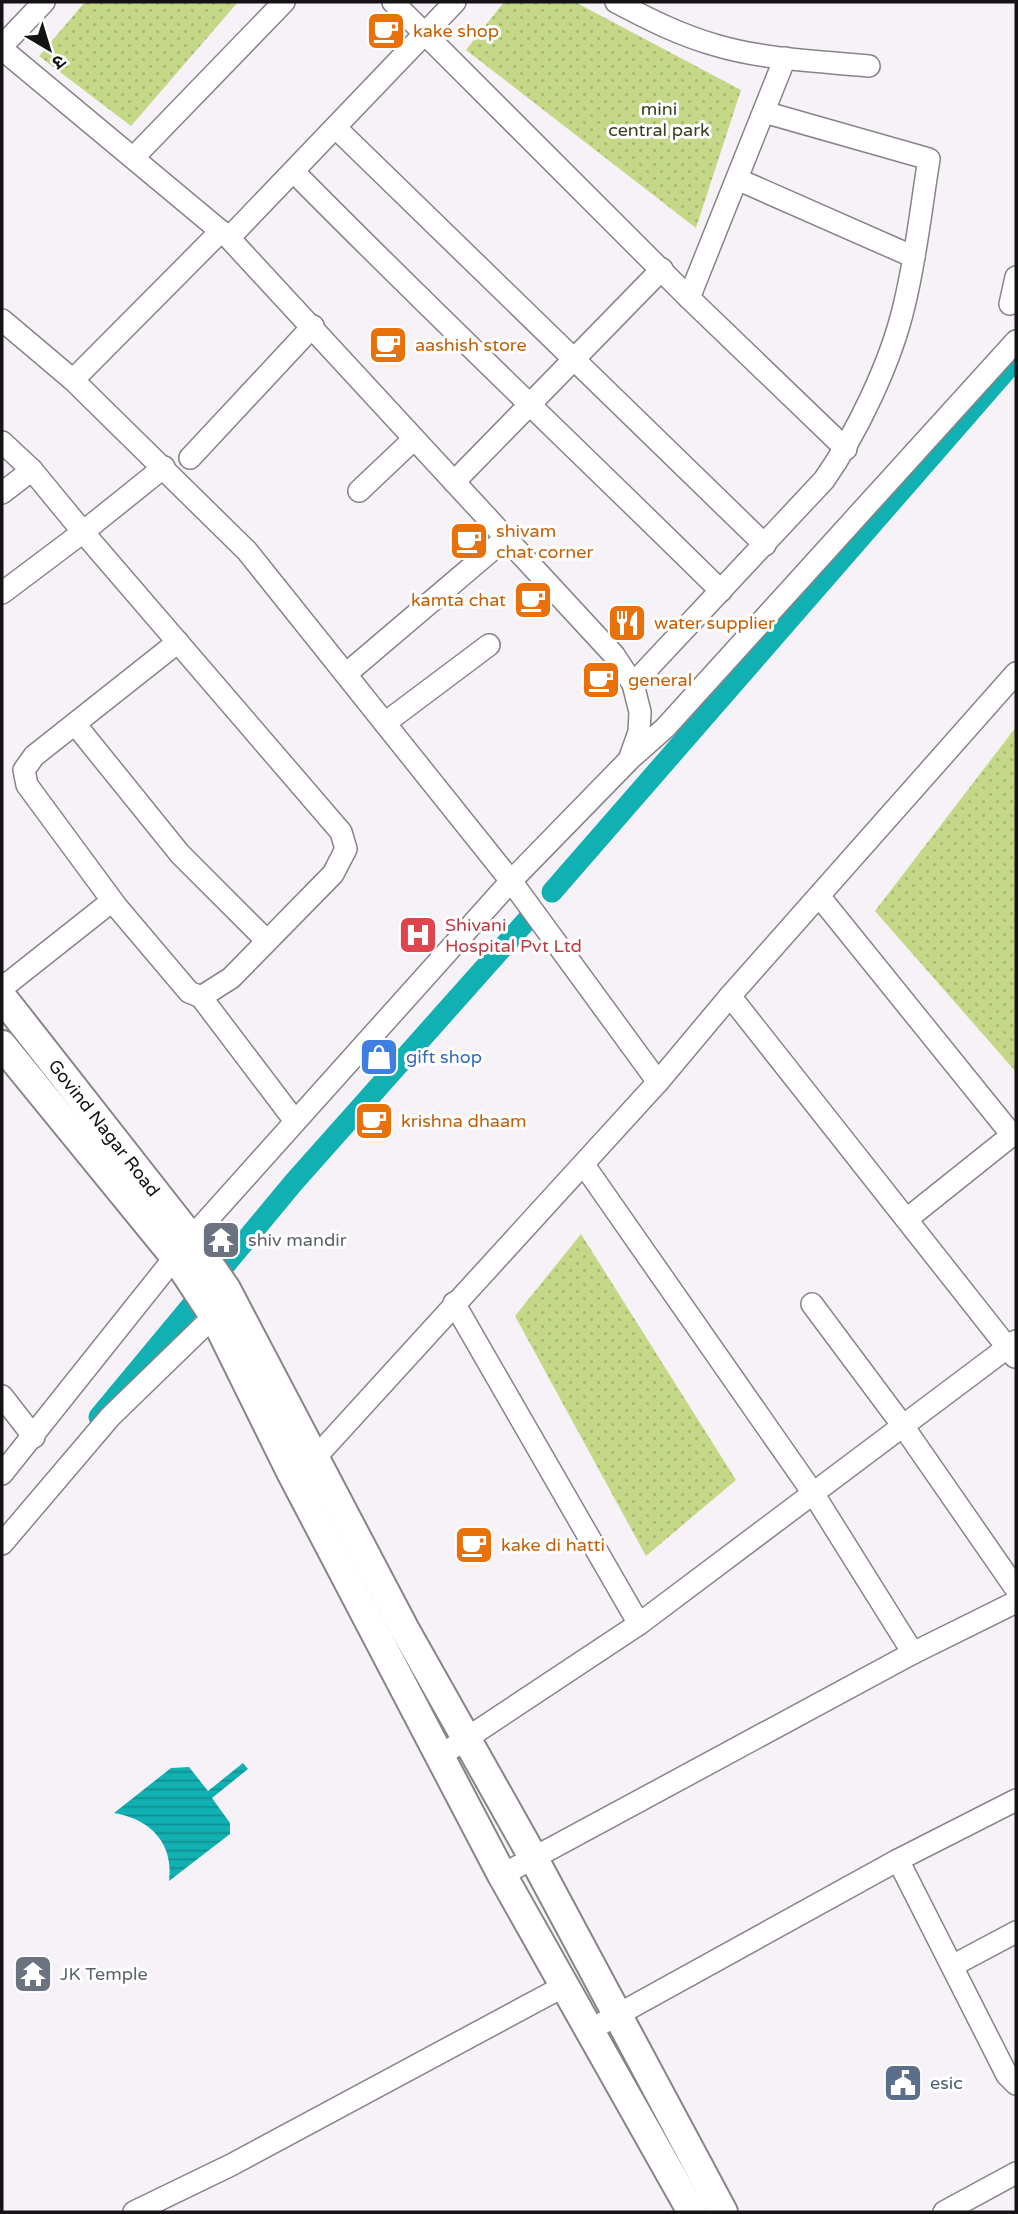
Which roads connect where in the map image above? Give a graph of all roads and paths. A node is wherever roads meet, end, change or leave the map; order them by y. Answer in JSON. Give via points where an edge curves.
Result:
{"nodes":[{"id":1,"x":284,"y":2,"type":"edge"},
{"id":2,"x":393,"y":2,"type":"edge"},
{"id":3,"x":455,"y":2,"type":"edge"},
{"id":4,"x":616,"y":2,"type":"edge"},
{"id":5,"x":38,"y":4,"type":"edge"},
{"id":6,"x":426,"y":35,"type":"junction"},
{"id":7,"x":2,"y":47,"type":"edge"},
{"id":8,"x":785,"y":58,"type":"junction"},
{"id":9,"x":870,"y":66,"type":"dead end"},
{"id":10,"x":764,"y":112,"type":"junction"},
{"id":11,"x":336,"y":128,"type":"junction"},
{"id":12,"x":134,"y":157,"type":"junction"},
{"id":13,"x":294,"y":172,"type":"junction"},
{"id":14,"x":737,"y":179,"type":"junction"},
{"id":15,"x":225,"y":235,"type":"junction"},
{"id":16,"x":914,"y":257,"type":"junction"},
{"id":17,"x":662,"y":270,"type":"junction"},
{"id":18,"x":1016,"y":277,"type":"edge"},
{"id":19,"x":689,"y":298,"type":"junction"},
{"id":20,"x":1010,"y":304,"type":"dead end"},
{"id":21,"x":2,"y":320,"type":"edge"},
{"id":22,"x":313,"y":326,"type":"junction"},
{"id":23,"x":1016,"y":341,"type":"edge"},
{"id":24,"x":573,"y":358,"type":"junction"},
{"id":25,"x":74,"y":380,"type":"junction"},
{"id":26,"x":530,"y":402,"type":"junction"},
{"id":27,"x":414,"y":439,"type":"junction"},
{"id":28,"x":2,"y":442,"type":"edge"},
{"id":29,"x":846,"y":449,"type":"junction"},
{"id":30,"x":190,"y":458,"type":"dead end"},
{"id":31,"x":164,"y":467,"type":"junction"},
{"id":32,"x":32,"y":470,"type":"junction"},
{"id":33,"x":454,"y":482,"type":"junction"},
{"id":34,"x":359,"y":491,"type":"dead end"},
{"id":35,"x":2,"y":493,"type":"edge"},
{"id":36,"x":83,"y":532,"type":"junction"},
{"id":37,"x":506,"y":538,"type":"junction"},
{"id":38,"x":765,"y":545,"type":"junction"},
{"id":39,"x":721,"y":591,"type":"junction"},
{"id":40,"x":2,"y":593,"type":"edge"},
{"id":41,"x":178,"y":642,"type":"junction"},
{"id":42,"x":489,"y":645,"type":"dead end"},
{"id":43,"x":1016,"y":673,"type":"edge"},
{"id":44,"x":346,"y":674,"type":"junction"},
{"id":45,"x":633,"y":684,"type":"junction"},
{"id":46,"x":385,"y":723,"type":"junction"},
{"id":47,"x":75,"y":724,"type":"junction"},
{"id":48,"x":629,"y":760,"type":"junction"},
{"id":49,"x":511,"y":881,"type":"junction"},
{"id":50,"x":819,"y":897,"type":"junction"},
{"id":51,"x":112,"y":901,"type":"junction"},
{"id":52,"x":266,"y":940,"type":"junction"},
{"id":53,"x":2,"y":988,"type":"edge"},
{"id":54,"x":730,"y":996,"type":"junction"},
{"id":55,"x":2,"y":997,"type":"edge"},
{"id":56,"x":201,"y":997,"type":"junction"},
{"id":57,"x":2,"y":1045,"type":"edge"},
{"id":58,"x":658,"y":1082,"type":"junction"},
{"id":59,"x":295,"y":1121,"type":"junction"},
{"id":60,"x":1014,"y":1133,"type":"edge"},
{"id":61,"x":584,"y":1165,"type":"junction"},
{"id":62,"x":907,"y":1219,"type":"junction"},
{"id":63,"x":190,"y":1258,"type":"junction"},
{"id":64,"x":454,"y":1303,"type":"junction"},
{"id":65,"x":216,"y":1304,"type":"junction"},
{"id":66,"x":812,"y":1304,"type":"dead end"},
{"id":67,"x":1014,"y":1349,"type":"edge"},
{"id":68,"x":2,"y":1396,"type":"edge"},
{"id":69,"x":904,"y":1426,"type":"junction"},
{"id":70,"x":34,"y":1437,"type":"junction"},
{"id":71,"x":315,"y":1458,"type":"junction"},
{"id":72,"x":291,"y":1472,"type":"junction"},
{"id":73,"x":2,"y":1474,"type":"edge"},
{"id":74,"x":813,"y":1493,"type":"junction"},
{"id":75,"x":2,"y":1544,"type":"edge"},
{"id":76,"x":1016,"y":1589,"type":"edge"},
{"id":77,"x":1016,"y":1602,"type":"edge"},
{"id":78,"x":639,"y":1624,"type":"junction"},
{"id":79,"x":913,"y":1653,"type":"junction"},
{"id":80,"x":465,"y":1738,"type":"junction"},
{"id":81,"x":440,"y":1756,"type":"junction"},
{"id":82,"x":1016,"y":1800,"type":"edge"},
{"id":83,"x":533,"y":1857,"type":"junction"},
{"id":84,"x":898,"y":1860,"type":"junction"},
{"id":85,"x":502,"y":1875,"type":"junction"},
{"id":86,"x":1016,"y":1931,"type":"edge"},
{"id":87,"x":952,"y":1966,"type":"junction"},
{"id":88,"x":566,"y":1985,"type":"junction"},
{"id":89,"x":616,"y":2017,"type":"junction"},
{"id":90,"x":590,"y":2030,"type":"junction"},
{"id":91,"x":1016,"y":2084,"type":"edge"},
{"id":92,"x":1016,"y":2173,"type":"edge"},
{"id":93,"x":134,"y":2212,"type":"edge"},
{"id":94,"x":692,"y":2212,"type":"edge"},
{"id":95,"x":723,"y":2212,"type":"edge"},
{"id":96,"x":944,"y":2212,"type":"edge"}],
"edges":[{"from":1,"to":12,"type":"street"},
{"from":2,"to":6,"type":"street"},
{"from":3,"to":6,"type":"street"},
{"from":4,"to":8,"type":"street","via":[[666,28],[716,46]]},
{"from":5,"to":7,"type":"street"},
{"from":6,"to":11,"type":"street"},
{"from":6,"to":17,"type":"street"},
{"from":7,"to":12,"type":"street"},
{"from":8,"to":9,"type":"street"},
{"from":8,"to":10,"type":"street"},
{"from":10,"to":14,"type":"street"},
{"from":10,"to":16,"type":"street","via":[[929,159]]},
{"from":11,"to":13,"type":"street"},
{"from":11,"to":24,"type":"street"},
{"from":12,"to":15,"type":"street"},
{"from":13,"to":15,"type":"street"},
{"from":13,"to":26,"type":"street"},
{"from":14,"to":16,"type":"street"},
{"from":14,"to":19,"type":"street"},
{"from":15,"to":22,"type":"street"},
{"from":15,"to":25,"type":"street"},
{"from":16,"to":29,"type":"street","via":[[903,310]]},
{"from":17,"to":19,"type":"street"},
{"from":17,"to":24,"type":"street"},
{"from":18,"to":20,"type":"street"},
{"from":19,"to":29,"type":"street"},
{"from":21,"to":25,"type":"street"},
{"from":22,"to":27,"type":"street"},
{"from":22,"to":30,"type":"street"},
{"from":23,"to":48,"type":"street","via":[[674,718]]},
{"from":24,"to":26,"type":"street"},
{"from":24,"to":38,"type":"street"},
{"from":25,"to":31,"type":"street"},
{"from":26,"to":33,"type":"street"},
{"from":26,"to":39,"type":"street"},
{"from":27,"to":33,"type":"street"},
{"from":27,"to":34,"type":"street"},
{"from":28,"to":32,"type":"street"},
{"from":29,"to":38,"type":"street"},
{"from":31,"to":36,"type":"street"},
{"from":31,"to":44,"type":"street","via":[[247,551]]},
{"from":32,"to":35,"type":"street"},
{"from":32,"to":36,"type":"street"},
{"from":33,"to":37,"type":"street"},
{"from":36,"to":40,"type":"street"},
{"from":36,"to":41,"type":"street"},
{"from":37,"to":44,"type":"street"},
{"from":37,"to":45,"type":"street","via":[[614,655]]},
{"from":38,"to":39,"type":"street"},
{"from":39,"to":45,"type":"street"},
{"from":41,"to":47,"type":"street"},
{"from":41,"to":52,"type":"street","via":[[341,832],[346,849],[334,874]]},
{"from":42,"to":46,"type":"street"},
{"from":43,"to":50,"type":"street"},
{"from":44,"to":46,"type":"street"},
{"from":45,"to":48,"type":"street","via":[[639,732]]},
{"from":46,"to":49,"type":"street"},
{"from":47,"to":51,"type":"street","via":[[34,756],[24,770],[27,785]]},
{"from":47,"to":52,"type":"street","via":[[180,854]]},
{"from":48,"to":49,"type":"street"},
{"from":49,"to":58,"type":"street"},
{"from":49,"to":59,"type":"street"},
{"from":50,"to":54,"type":"street"},
{"from":50,"to":60,"type":"street"},
{"from":51,"to":53,"type":"street"},
{"from":51,"to":56,"type":"street","via":[[169,971],[189,992]]},
{"from":52,"to":56,"type":"street","via":[[231,978]]},
{"from":54,"to":58,"type":"street"},
{"from":54,"to":62,"type":"street"},
{"from":55,"to":63,"type":"main road","name":"Govind Nagar Road"},
{"from":56,"to":59,"type":"street"},
{"from":57,"to":63,"type":"main road","name":"Govind Nagar Road"},
{"from":58,"to":61,"type":"street"},
{"from":59,"to":63,"type":"street"},
{"from":60,"to":62,"type":"street"},
{"from":61,"to":64,"type":"street"},
{"from":61,"to":74,"type":"street"},
{"from":62,"to":67,"type":"street"},
{"from":63,"to":65,"type":"main road"},
{"from":63,"to":70,"type":"street"},
{"from":64,"to":71,"type":"street"},
{"from":64,"to":78,"type":"street"},
{"from":65,"to":71,"type":"main road"},
{"from":65,"to":72,"type":"main road"},
{"from":65,"to":75,"type":"street","via":[[110,1417]]},
{"from":66,"to":69,"type":"street"},
{"from":67,"to":69,"type":"street"},
{"from":68,"to":70,"type":"street"},
{"from":69,"to":74,"type":"street"},
{"from":69,"to":76,"type":"street"},
{"from":70,"to":73,"type":"street"},
{"from":71,"to":72,"type":"street"},
{"from":71,"to":80,"type":"main road"},
{"from":72,"to":81,"type":"main road"},
{"from":74,"to":78,"type":"street"},
{"from":74,"to":79,"type":"street"},
{"from":77,"to":79,"type":"street"},
{"from":78,"to":80,"type":"street"},
{"from":79,"to":83,"type":"street"},
{"from":80,"to":81,"type":"street"},
{"from":80,"to":83,"type":"main road"},
{"from":81,"to":85,"type":"main road"},
{"from":82,"to":84,"type":"street"},
{"from":83,"to":85,"type":"street"},
{"from":83,"to":89,"type":"main road"},
{"from":84,"to":87,"type":"street"},
{"from":84,"to":89,"type":"street"},
{"from":85,"to":88,"type":"main road"},
{"from":86,"to":87,"type":"street"},
{"from":87,"to":91,"type":"street","via":[[1007,2075]]},
{"from":88,"to":90,"type":"main road"},
{"from":88,"to":93,"type":"street","via":[[231,2165]]},
{"from":89,"to":90,"type":"street"},
{"from":89,"to":95,"type":"main road"},
{"from":90,"to":94,"type":"main road"},
{"from":92,"to":96,"type":"street"}]}
